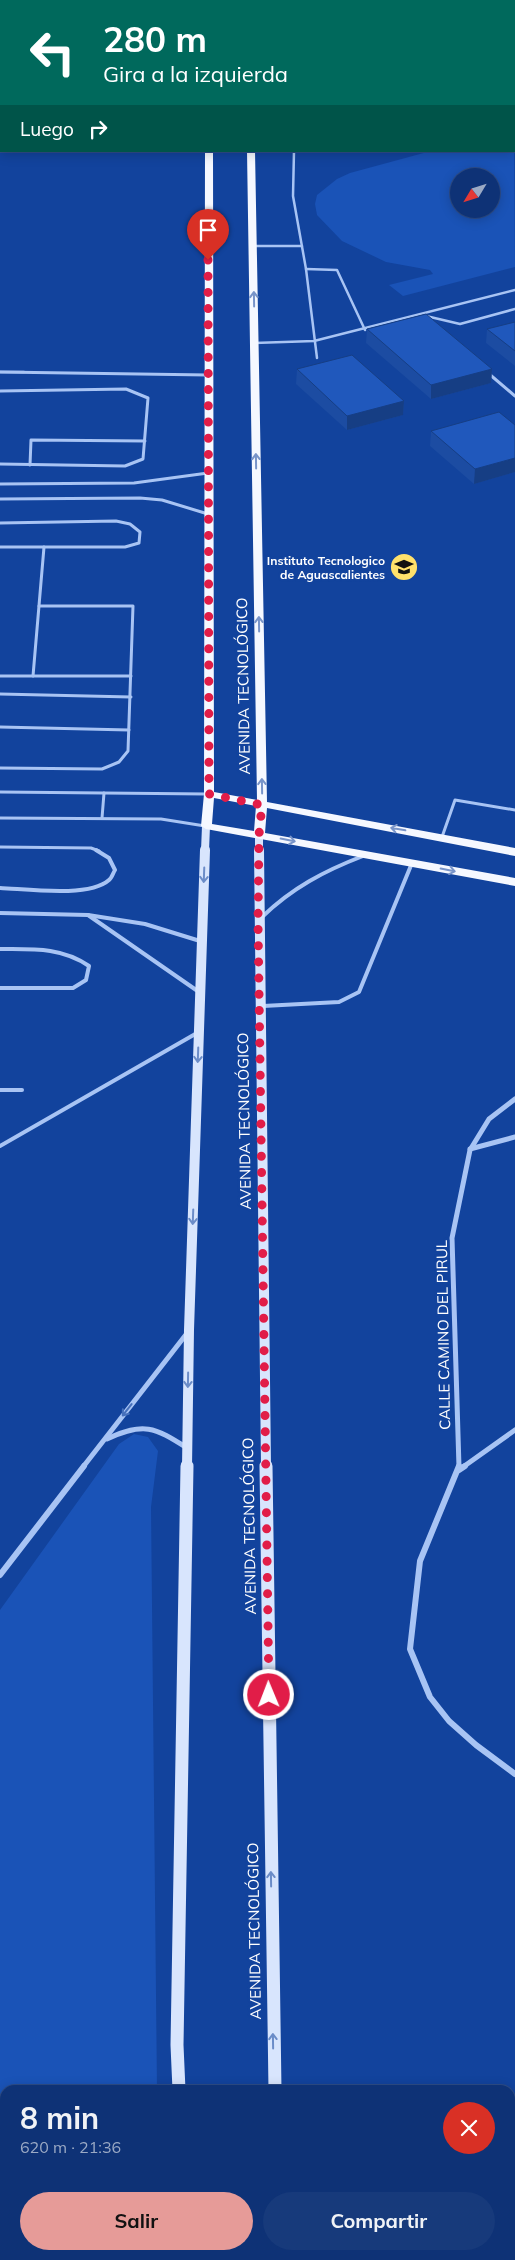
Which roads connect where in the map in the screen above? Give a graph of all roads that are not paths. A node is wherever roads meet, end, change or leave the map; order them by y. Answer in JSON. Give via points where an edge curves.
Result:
{"nodes":[{"id":1,"x":209,"y":152,"type":"edge"},
{"id":2,"x":252,"y":152,"type":"edge"},
{"id":3,"x":294,"y":152,"type":"edge"},
{"id":4,"x":253,"y":246,"type":"junction"},
{"id":5,"x":302,"y":246,"type":"junction"},
{"id":6,"x":306,"y":269,"type":"junction"},
{"id":7,"x":515,"y":290,"type":"edge"},
{"id":8,"x":515,"y":309,"type":"edge"},
{"id":9,"x":420,"y":316,"type":"junction"},
{"id":10,"x":426,"y":322,"type":"edge"},
{"id":11,"x":365,"y":330,"type":"junction"},
{"id":12,"x":314,"y":341,"type":"junction"},
{"id":13,"x":254,"y":343,"type":"junction"},
{"id":14,"x":317,"y":358,"type":"dead end"},
{"id":15,"x":485,"y":371,"type":"edge"},
{"id":16,"x":0,"y":372,"type":"edge"},
{"id":17,"x":208,"y":375,"type":"junction"},
{"id":18,"x":0,"y":391,"type":"edge"},
{"id":19,"x":515,"y":396,"type":"edge"},
{"id":20,"x":145,"y":441,"type":"junction"},
{"id":21,"x":0,"y":464,"type":"edge"},
{"id":22,"x":30,"y":465,"type":"junction"},
{"id":23,"x":208,"y":473,"type":"junction"},
{"id":24,"x":0,"y":484,"type":"edge"},
{"id":25,"x":0,"y":499,"type":"edge"},
{"id":26,"x":208,"y":514,"type":"junction"},
{"id":27,"x":0,"y":523,"type":"edge"},
{"id":28,"x":0,"y":547,"type":"edge"},
{"id":29,"x":44,"y":547,"type":"junction"},
{"id":30,"x":39,"y":606,"type":"junction"},
{"id":31,"x":0,"y":676,"type":"edge"},
{"id":32,"x":33,"y":676,"type":"junction"},
{"id":33,"x":131,"y":676,"type":"junction"},
{"id":34,"x":0,"y":694,"type":"edge"},
{"id":35,"x":131,"y":697,"type":"junction"},
{"id":36,"x":0,"y":727,"type":"edge"},
{"id":37,"x":129,"y":730,"type":"junction"},
{"id":38,"x":0,"y":768,"type":"edge"},
{"id":39,"x":0,"y":792,"type":"edge"},
{"id":40,"x":104,"y":793,"type":"junction"},
{"id":41,"x":209,"y":794,"type":"junction"},
{"id":42,"x":262,"y":805,"type":"junction"},
{"id":43,"x":515,"y":810,"type":"edge"},
{"id":44,"x":0,"y":818,"type":"edge"},
{"id":45,"x":102,"y":818,"type":"junction"},
{"id":46,"x":206,"y":826,"type":"junction"},
{"id":47,"x":259,"y":835,"type":"junction"},
{"id":48,"x":442,"y":837,"type":"junction"},
{"id":49,"x":0,"y":847,"type":"edge"},
{"id":50,"x":515,"y":852,"type":"edge"},
{"id":51,"x":365,"y":855,"type":"junction"},
{"id":52,"x":412,"y":863,"type":"junction"},
{"id":53,"x":515,"y":882,"type":"edge"},
{"id":54,"x":0,"y":888,"type":"edge"},
{"id":55,"x":0,"y":913,"type":"edge"},
{"id":56,"x":88,"y":916,"type":"junction"},
{"id":57,"x":258,"y":921,"type":"junction"},
{"id":58,"x":202,"y":942,"type":"junction"},
{"id":59,"x":0,"y":949,"type":"edge"},
{"id":60,"x":0,"y":988,"type":"edge"},
{"id":61,"x":200,"y":992,"type":"junction"},
{"id":62,"x":260,"y":1006,"type":"junction"},
{"id":63,"x":199,"y":1032,"type":"junction"},
{"id":64,"x":0,"y":1090,"type":"edge"},
{"id":65,"x":22,"y":1090,"type":"dead end"},
{"id":66,"x":514,"y":1099,"type":"edge"},
{"id":67,"x":515,"y":1137,"type":"edge"},
{"id":68,"x":0,"y":1146,"type":"edge"},
{"id":69,"x":470,"y":1150,"type":"junction"},
{"id":70,"x":189,"y":1330,"type":"junction"},
{"id":71,"x":515,"y":1430,"type":"edge"},
{"id":72,"x":104,"y":1440,"type":"junction"},
{"id":73,"x":187,"y":1448,"type":"junction"},
{"id":74,"x":459,"y":1470,"type":"junction"},
{"id":75,"x":0,"y":1575,"type":"edge"},
{"id":76,"x":515,"y":1774,"type":"edge"},
{"id":77,"x":179,"y":2085,"type":"edge"},
{"id":78,"x":274,"y":2085,"type":"edge"}],
"edges":[{"from":1,"to":17,"type":"main road"},
{"from":2,"to":4,"type":"main road","name":"AVENIDA TECNOLÓGICO"},
{"from":3,"to":5,"type":"lane","via":[[293,196]]},
{"from":4,"to":5,"type":"lane"},
{"from":13,"to":4,"type":"main road","name":"AVENIDA TECNOLÓGICO","one_way":true},
{"from":5,"to":6,"type":"lane"},
{"from":6,"to":11,"type":"lane","via":[[337,270]]},
{"from":6,"to":12,"type":"lane"},
{"from":7,"to":9,"type":"lane"},
{"from":8,"to":9,"type":"lane","via":[[460,324]]},
{"from":9,"to":10,"type":"lane"},
{"from":9,"to":11,"type":"lane"},
{"from":11,"to":12,"type":"lane"},
{"from":12,"to":13,"type":"lane"},
{"from":12,"to":14,"type":"lane"},
{"from":42,"to":13,"type":"main road","name":"AVENIDA TECNOLÓGICO","one_way":true},
{"from":15,"to":19,"type":"lane"},
{"from":16,"to":17,"type":"lane"},
{"from":17,"to":23,"type":"main road"},
{"from":18,"to":20,"type":"lane","via":[[126,388],[148,398]]},
{"from":20,"to":22,"type":"lane","via":[[143,459],[125,466]]},
{"from":20,"to":22,"type":"lane","via":[[31,440]]},
{"from":21,"to":22,"type":"lane"},
{"from":23,"to":24,"type":"lane","via":[[134,483]]},
{"from":23,"to":26,"type":"main road"},
{"from":25,"to":26,"type":"lane","via":[[140,498],[162,500]]},
{"from":26,"to":41,"type":"main road"},
{"from":27,"to":29,"type":"lane","via":[[116,521],[130,524],[140,532],[139,543],[125,547]]},
{"from":28,"to":29,"type":"lane"},
{"from":29,"to":30,"type":"lane"},
{"from":30,"to":32,"type":"lane"},
{"from":30,"to":33,"type":"lane","via":[[134,606]]},
{"from":31,"to":32,"type":"lane"},
{"from":32,"to":33,"type":"lane"},
{"from":33,"to":35,"type":"lane"},
{"from":34,"to":35,"type":"lane"},
{"from":35,"to":37,"type":"lane"},
{"from":36,"to":37,"type":"lane"},
{"from":37,"to":38,"type":"lane","via":[[128,751],[119,762],[102,769]]},
{"from":39,"to":40,"type":"lane"},
{"from":40,"to":41,"type":"lane"},
{"from":40,"to":45,"type":"lane"},
{"from":41,"to":42,"type":"main road"},
{"from":41,"to":46,"type":"main road"},
{"from":42,"to":47,"type":"main road","name":"AVENIDA TECNOLÓGICO"},
{"from":48,"to":42,"type":"main road","one_way":true},
{"from":43,"to":48,"type":"street","via":[[455,800]]},
{"from":44,"to":45,"type":"lane"},
{"from":45,"to":46,"type":"lane","via":[[161,819]]},
{"from":46,"to":47,"type":"main road"},
{"from":46,"to":58,"type":"main road","one_way":true},
{"from":47,"to":51,"type":"main road","one_way":true},
{"from":47,"to":57,"type":"main road","name":"AVENIDA TECNOLÓGICO"},
{"from":48,"to":50,"type":"main road"},
{"from":49,"to":54,"type":"lane","via":[[91,848],[104,852],[115,870],[109,881],[83,890]]},
{"from":51,"to":52,"type":"main road"},
{"from":51,"to":57,"type":"lane","via":[[310,877],[284,894]]},
{"from":52,"to":53,"type":"main road","one_way":true},
{"from":52,"to":62,"type":"lane","via":[[359,992],[339,1002]]},
{"from":55,"to":56,"type":"lane"},
{"from":56,"to":58,"type":"lane","via":[[120,917],[149,923]]},
{"from":56,"to":61,"type":"lane"},
{"from":57,"to":62,"type":"main road","name":"AVENIDA TECNOLÓGICO"},
{"from":58,"to":61,"type":"main road"},
{"from":59,"to":60,"type":"lane","via":[[65,952],[81,958],[90,966],[89,976],[73,988]]},
{"from":61,"to":63,"type":"main road"},
{"from":78,"to":62,"type":"main road","name":"AVENIDA TECNOLÓGICO","one_way":true},
{"from":63,"to":68,"type":"lane"},
{"from":63,"to":70,"type":"main road","one_way":true},
{"from":64,"to":65,"type":"lane"},
{"from":66,"to":69,"type":"street","name":"CALLE CAMINO DEL PIRUL","via":[[489,1119]]},
{"from":67,"to":69,"type":"street"},
{"from":69,"to":74,"type":"street","name":"CALLE CAMINO DEL PIRUL","via":[[452,1238]]},
{"from":70,"to":72,"type":"street","one_way":true},
{"from":70,"to":73,"type":"main road","one_way":true},
{"from":71,"to":74,"type":"street"},
{"from":72,"to":73,"type":"street","via":[[129,1428],[144,1426],[156,1429]]},
{"from":72,"to":75,"type":"street"},
{"from":73,"to":77,"type":"main road"},
{"from":74,"to":76,"type":"street","via":[[420,1561],[410,1649],[430,1697],[449,1721]]}]}
